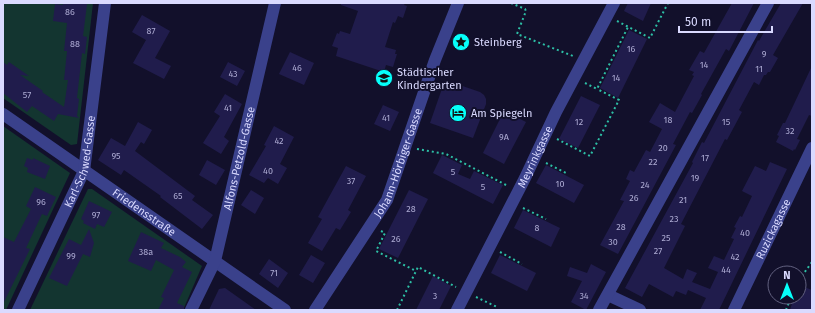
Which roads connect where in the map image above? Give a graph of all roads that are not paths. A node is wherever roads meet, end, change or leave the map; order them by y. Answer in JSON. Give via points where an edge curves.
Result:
{"nodes":[{"id":1,"x":105,"y":3,"type":"edge"},
{"id":2,"x":275,"y":3,"type":"edge"},
{"id":3,"x":458,"y":3,"type":"edge"},
{"id":4,"x":614,"y":3,"type":"edge"},
{"id":5,"x":768,"y":3,"type":"edge"},
{"id":6,"x":3,"y":114,"type":"edge"},
{"id":7,"x":812,"y":148,"type":"edge"},
{"id":8,"x":84,"y":171,"type":"junction"},
{"id":9,"x":216,"y":261,"type":"junction"},
{"id":10,"x":608,"y":295,"type":"junction"},
{"id":11,"x":18,"y":310,"type":"edge"},
{"id":12,"x":191,"y":310,"type":"edge"},
{"id":13,"x":285,"y":310,"type":"edge"},
{"id":14,"x":315,"y":310,"type":"edge"},
{"id":15,"x":457,"y":310,"type":"edge"},
{"id":16,"x":600,"y":310,"type":"edge"},
{"id":17,"x":640,"y":310,"type":"edge"},
{"id":18,"x":734,"y":310,"type":"edge"}],
"edges":[{"from":1,"to":8,"type":"street","name":"Karl-Schwed-Gasse"},
{"from":2,"to":9,"type":"street","name":"Alfons-Petzold-Gasse"},
{"from":3,"to":14,"type":"street","name":"Johann-Hörbiger-Gasse","via":[[435,60],[388,200]]},
{"from":4,"to":15,"type":"street","name":"Meyrinkgasse"},
{"from":5,"to":10,"type":"street"},
{"from":6,"to":8,"type":"street","name":"Friedensstraße"},
{"from":7,"to":18,"type":"street","name":"Ruzickagasse"},
{"from":8,"to":9,"type":"street","name":"Friedensstraße"},
{"from":8,"to":11,"type":"street","name":"Karl-Schwed-Gasse"},
{"from":9,"to":12,"type":"street","name":"Alfons-Petzold-Gasse"},
{"from":9,"to":13,"type":"street","name":"Friedensstraße"},
{"from":10,"to":16,"type":"street"},
{"from":10,"to":17,"type":"street"}]}
